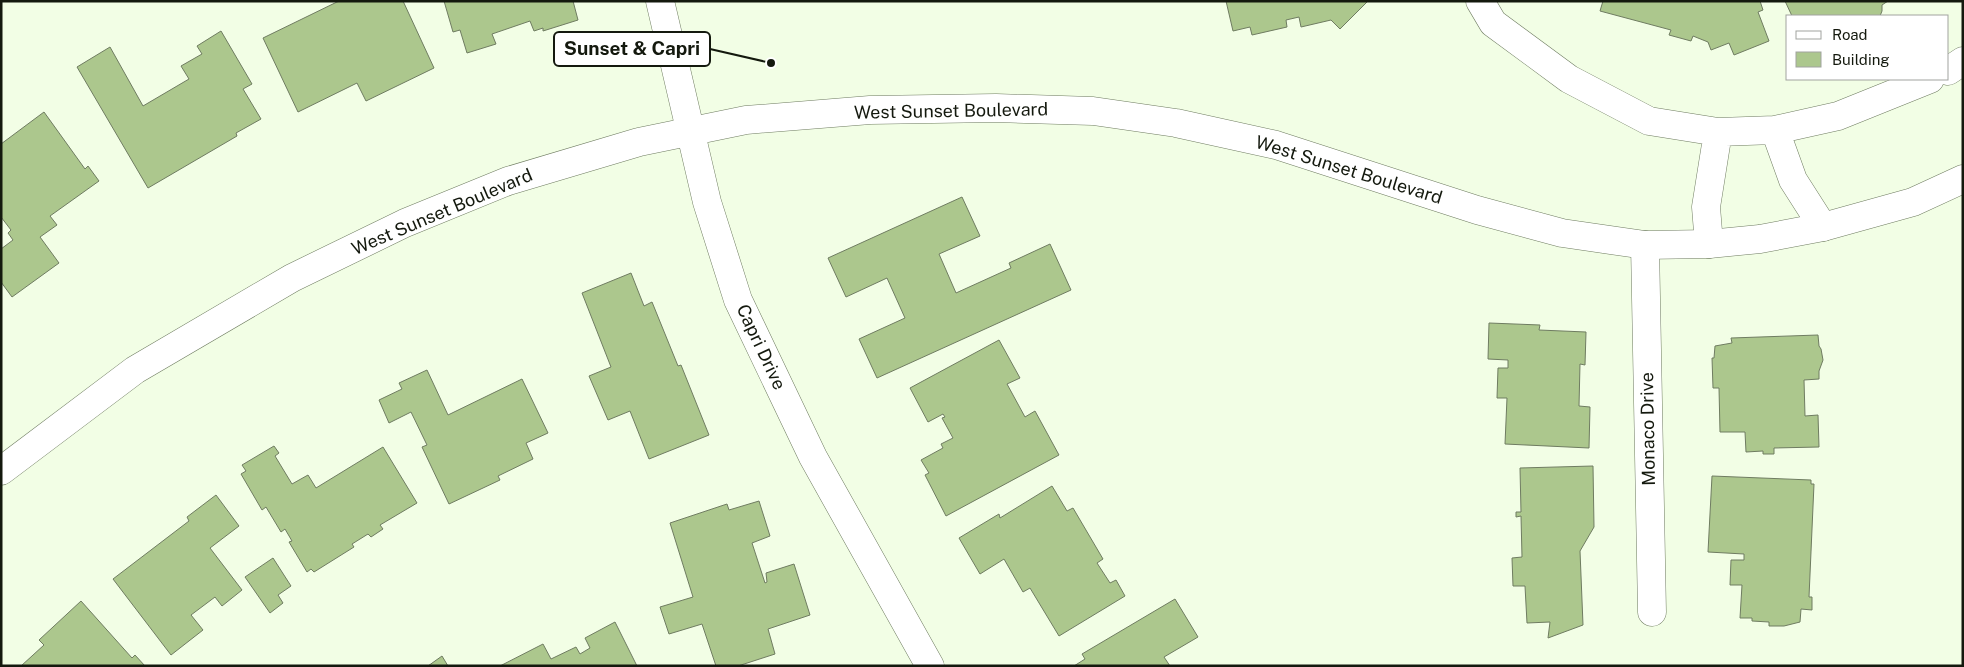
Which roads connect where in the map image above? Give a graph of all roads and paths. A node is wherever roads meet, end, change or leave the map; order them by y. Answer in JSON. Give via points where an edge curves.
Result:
{"nodes":[{"id":1,"x":660,"y":1,"type":"edge"},
{"id":2,"x":1480,"y":1,"type":"edge"},
{"id":3,"x":1963,"y":61,"type":"edge"},
{"id":4,"x":1949,"y":70,"type":"edge"},
{"id":5,"x":1928,"y":80,"type":"edge"},
{"id":6,"x":690,"y":130,"type":"junction"},
{"id":7,"x":1775,"y":130,"type":"junction"},
{"id":8,"x":1718,"y":132,"type":"junction"},
{"id":9,"x":1963,"y":179,"type":"edge"},
{"id":10,"x":1822,"y":227,"type":"junction"},
{"id":11,"x":1709,"y":244,"type":"junction"},
{"id":12,"x":1645,"y":245,"type":"junction"},
{"id":13,"x":1,"y":471,"type":"edge"},
{"id":14,"x":1652,"y":612,"type":"dead end"},
{"id":15,"x":930,"y":666,"type":"edge"}],
"edges":[{"from":1,"to":6,"type":"main road","name":"Capri Drive"},
{"from":2,"to":8,"type":"main road","via":[[1493,23],[1569,78],[1649,121]]},
{"from":3,"to":4,"type":"main road"},
{"from":5,"to":7,"type":"main road","via":[[1838,116]]},
{"from":6,"to":12,"type":"main road","name":"West Sunset Boulevard","via":[[746,120],[870,110],[996,108],[1093,111],[1176,123],[1276,145],[1477,210],[1562,233]]},
{"from":6,"to":13,"type":"main road","name":"West Sunset Boulevard","via":[[508,181],[405,223],[292,278],[135,370]]},
{"from":6,"to":15,"type":"main road","name":"Capri Drive","via":[[707,202],[738,300],[813,457]]},
{"from":7,"to":8,"type":"main road"},
{"from":7,"to":10,"type":"main road","via":[[1793,180]]},
{"from":8,"to":11,"type":"main road","via":[[1706,207]]},
{"from":9,"to":10,"type":"main road","name":"West Sunset Boulevard","via":[[1913,202]]},
{"from":10,"to":11,"type":"main road","name":"West Sunset Boulevard","via":[[1760,239]]},
{"from":11,"to":12,"type":"main road","name":"West Sunset Boulevard"},
{"from":12,"to":14,"type":"main road","name":"Monaco Drive"}]}
